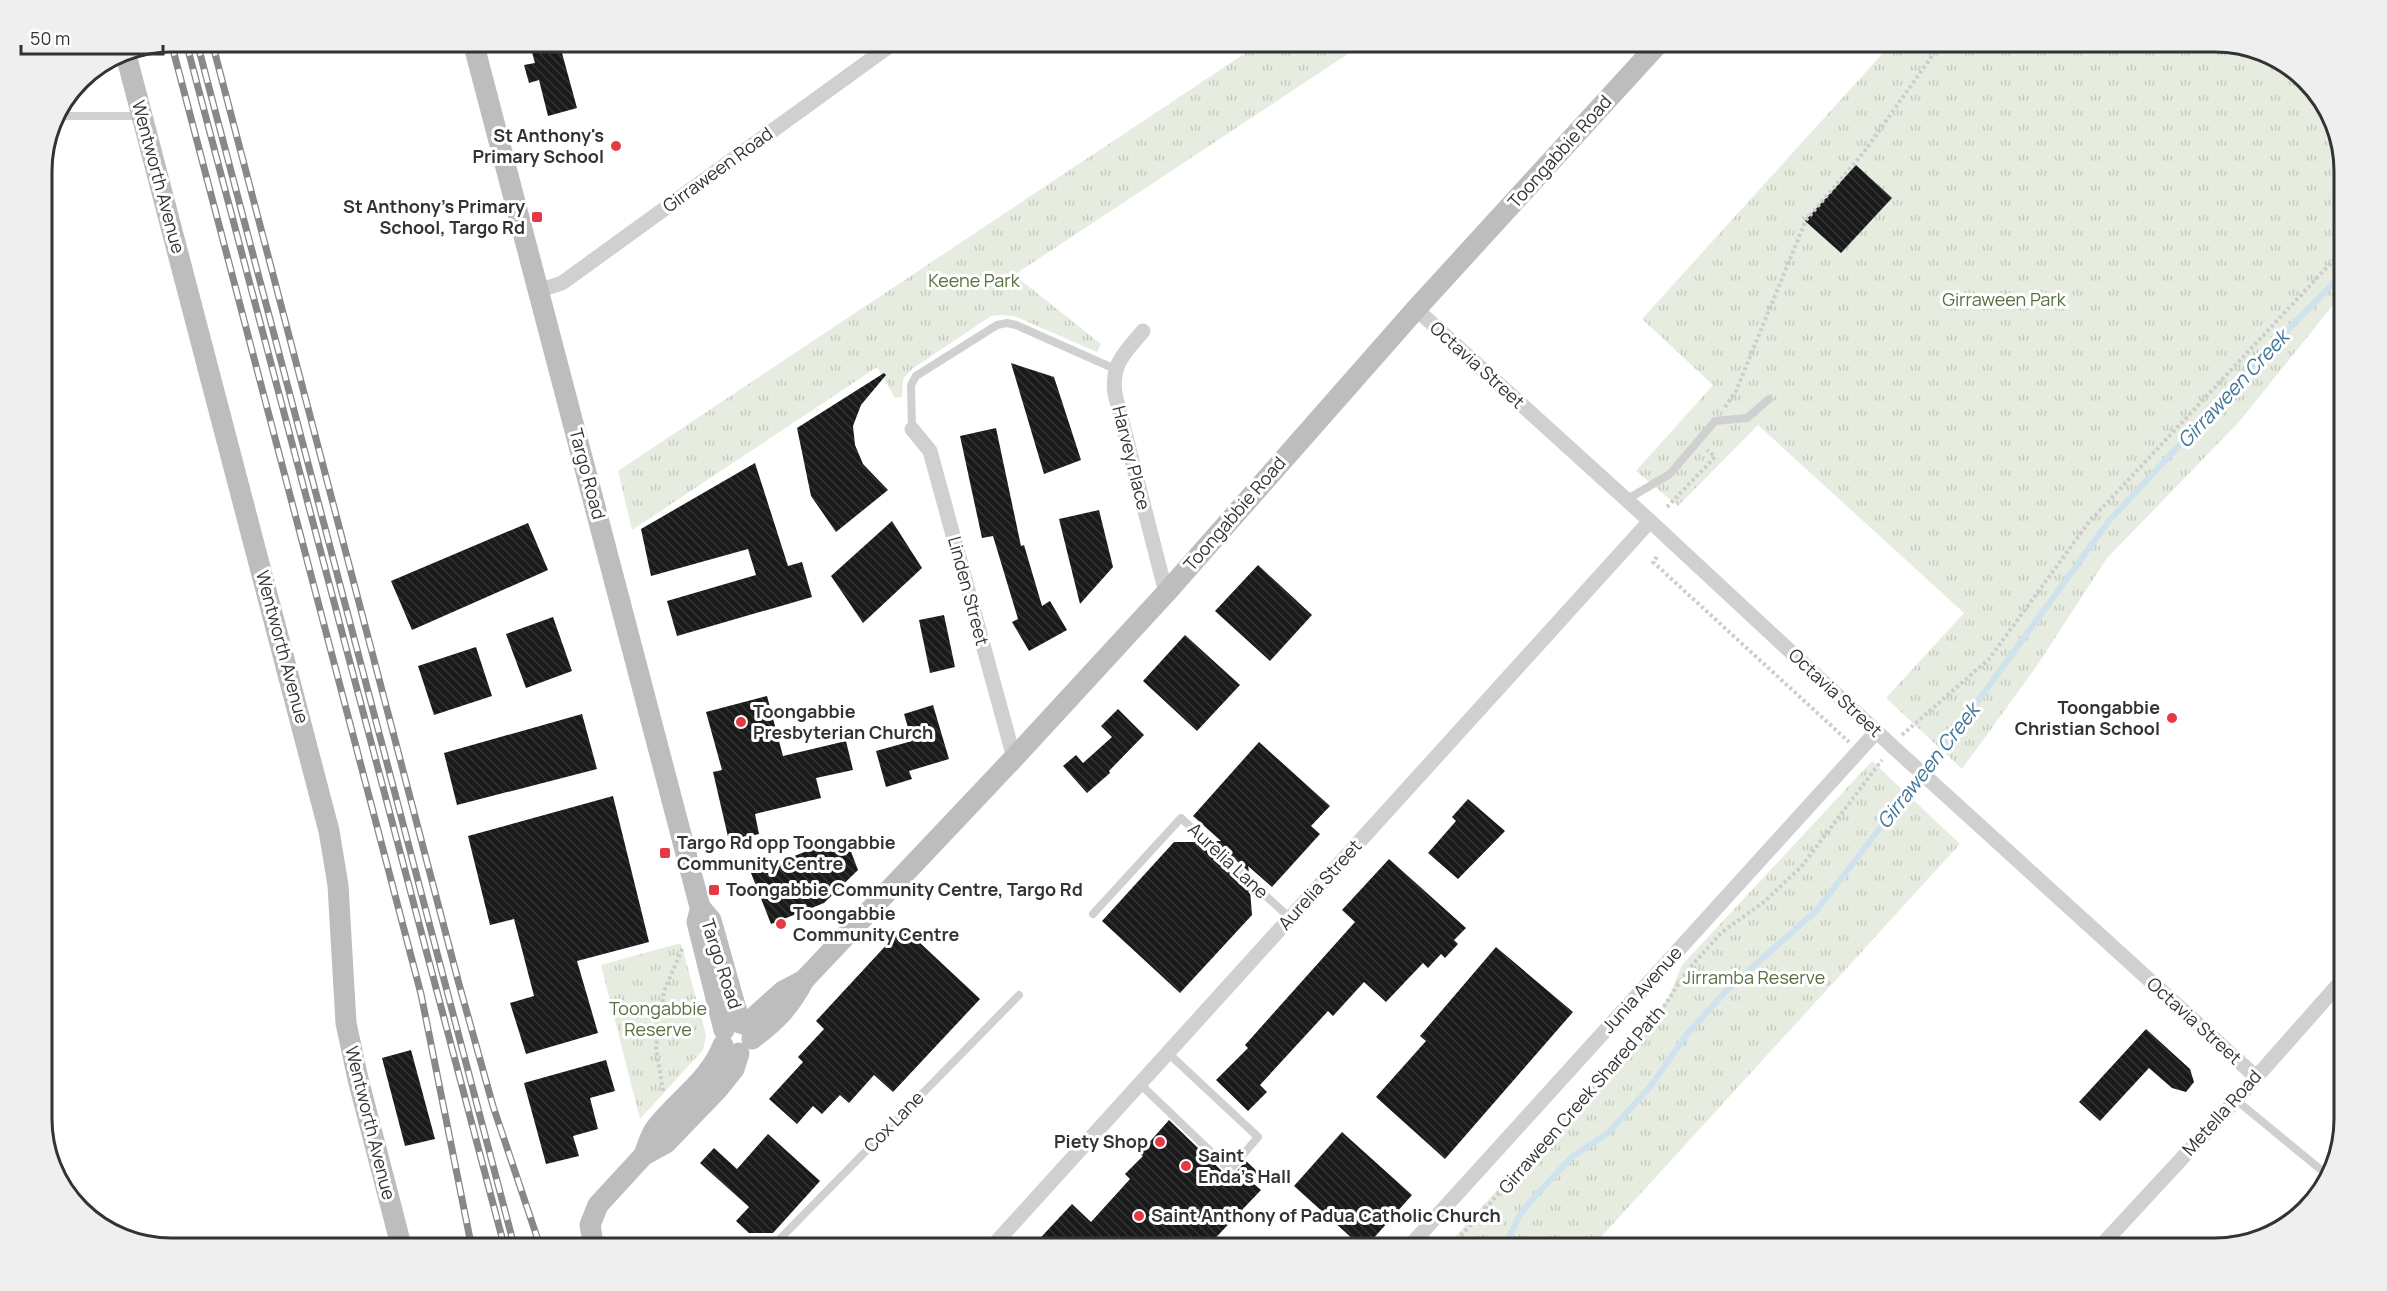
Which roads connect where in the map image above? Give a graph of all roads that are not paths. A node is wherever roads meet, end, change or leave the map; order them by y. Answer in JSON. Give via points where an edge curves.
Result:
{"nodes":[{"id":1,"x":1651,"y":52,"type":"edge"},
{"id":2,"x":476,"y":53,"type":"edge"},
{"id":3,"x":880,"y":53,"type":"edge"},
{"id":4,"x":128,"y":61,"type":"edge"},
{"id":5,"x":66,"y":116,"type":"edge"},
{"id":6,"x":142,"y":116,"type":"junction"},
{"id":7,"x":538,"y":291,"type":"junction"},
{"id":8,"x":1416,"y":309,"type":"junction"},
{"id":9,"x":1143,"y":331,"type":"dead end"},
{"id":10,"x":1115,"y":369,"type":"junction"},
{"id":11,"x":1769,"y":399,"type":"dead end"},
{"id":12,"x":912,"y":429,"type":"joint"},
{"id":13,"x":1626,"y":500,"type":"junction"},
{"id":14,"x":1650,"y":521,"type":"junction"},
{"id":15,"x":1166,"y":592,"type":"junction"},
{"id":16,"x":1877,"y":731,"type":"junction"},
{"id":17,"x":1014,"y":758,"type":"junction"},
{"id":18,"x":1093,"y":914,"type":"dead end"},
{"id":19,"x":1290,"y":918,"type":"junction"},
{"id":20,"x":2334,"y":989,"type":"edge"},
{"id":21,"x":1019,"y":995,"type":"dead end"},
{"id":22,"x":737,"y":1036,"type":"junction"},
{"id":23,"x":1168,"y":1053,"type":"junction"},
{"id":24,"x":2254,"y":1076,"type":"junction"},
{"id":25,"x":1140,"y":1084,"type":"junction"},
{"id":26,"x":2236,"y":1100,"type":"junction"},
{"id":27,"x":2322,"y":1171,"type":"edge"},
{"id":28,"x":399,"y":1238,"type":"edge"},
{"id":29,"x":592,"y":1238,"type":"edge"},
{"id":30,"x":781,"y":1238,"type":"edge"},
{"id":31,"x":1000,"y":1238,"type":"edge"},
{"id":32,"x":1417,"y":1238,"type":"edge"},
{"id":33,"x":2108,"y":1238,"type":"edge"}],
"edges":[{"from":1,"to":8,"type":"main road","name":"Toongabbie Road"},
{"from":2,"to":7,"type":"main road","name":"Targo Road"},
{"from":3,"to":7,"type":"street","name":"Girraween Road","via":[[562,284]]},
{"from":4,"to":6,"type":"main road","name":"Wentworth Avenue"},
{"from":5,"to":6,"type":"lane"},
{"from":6,"to":28,"type":"main road","name":"Wentworth Avenue","via":[[329,831],[338,885],[346,1023]]},
{"from":7,"to":22,"type":"main road","name":"Targo Road","via":[[700,907],[711,920]]},
{"from":8,"to":13,"type":"street","name":"Octavia Street"},
{"from":8,"to":15,"type":"main road","name":"Toongabbie Road"},
{"from":9,"to":10,"type":"street"},
{"from":10,"to":12,"type":"lane","via":[[1016,325],[997,325],[916,376],[911,385]]},
{"from":10,"to":15,"type":"street","name":"Harvey Place","via":[[1115,394]]},
{"from":11,"to":13,"type":"lane","via":[[1747,418],[1714,421],[1670,474]]},
{"from":12,"to":17,"type":"street","name":"Linden Street","via":[[930,451]]},
{"from":13,"to":14,"type":"street","name":"Octavia Street"},
{"from":14,"to":16,"type":"street","name":"Octavia Street"},
{"from":14,"to":19,"type":"street","name":"Aurelia Street"},
{"from":15,"to":17,"type":"main road","name":"Toongabbie Road"},
{"from":16,"to":24,"type":"street","name":"Octavia Street"},
{"from":16,"to":32,"type":"street","name":"Junia Avenue"},
{"from":17,"to":22,"type":"main road","name":"Toongabbie Road","via":[[804,980],[792,1003],[770,1026]]},
{"from":18,"to":19,"type":"lane","name":"Aurelia Lane","via":[[1181,818]]},
{"from":19,"to":23,"type":"street","name":"Aurelia Street"},
{"from":20,"to":24,"type":"street","name":"Metella Road"},
{"from":21,"to":30,"type":"lane","name":"Cox Lane"},
{"from":22,"to":29,"type":"main road","name":"Toongabbie Road","via":[[696,1088],[654,1130],[644,1155],[598,1205],[590,1225]]},
{"from":23,"to":25,"type":"street","name":"Aurelia Street"},
{"from":23,"to":25,"type":"lane","via":[[1258,1137],[1230,1170]]},
{"from":24,"to":26,"type":"street","name":"Metella Road"},
{"from":25,"to":31,"type":"street","name":"Aurelia Street"},
{"from":26,"to":27,"type":"lane"},
{"from":26,"to":33,"type":"street","name":"Metella Road"}]}
